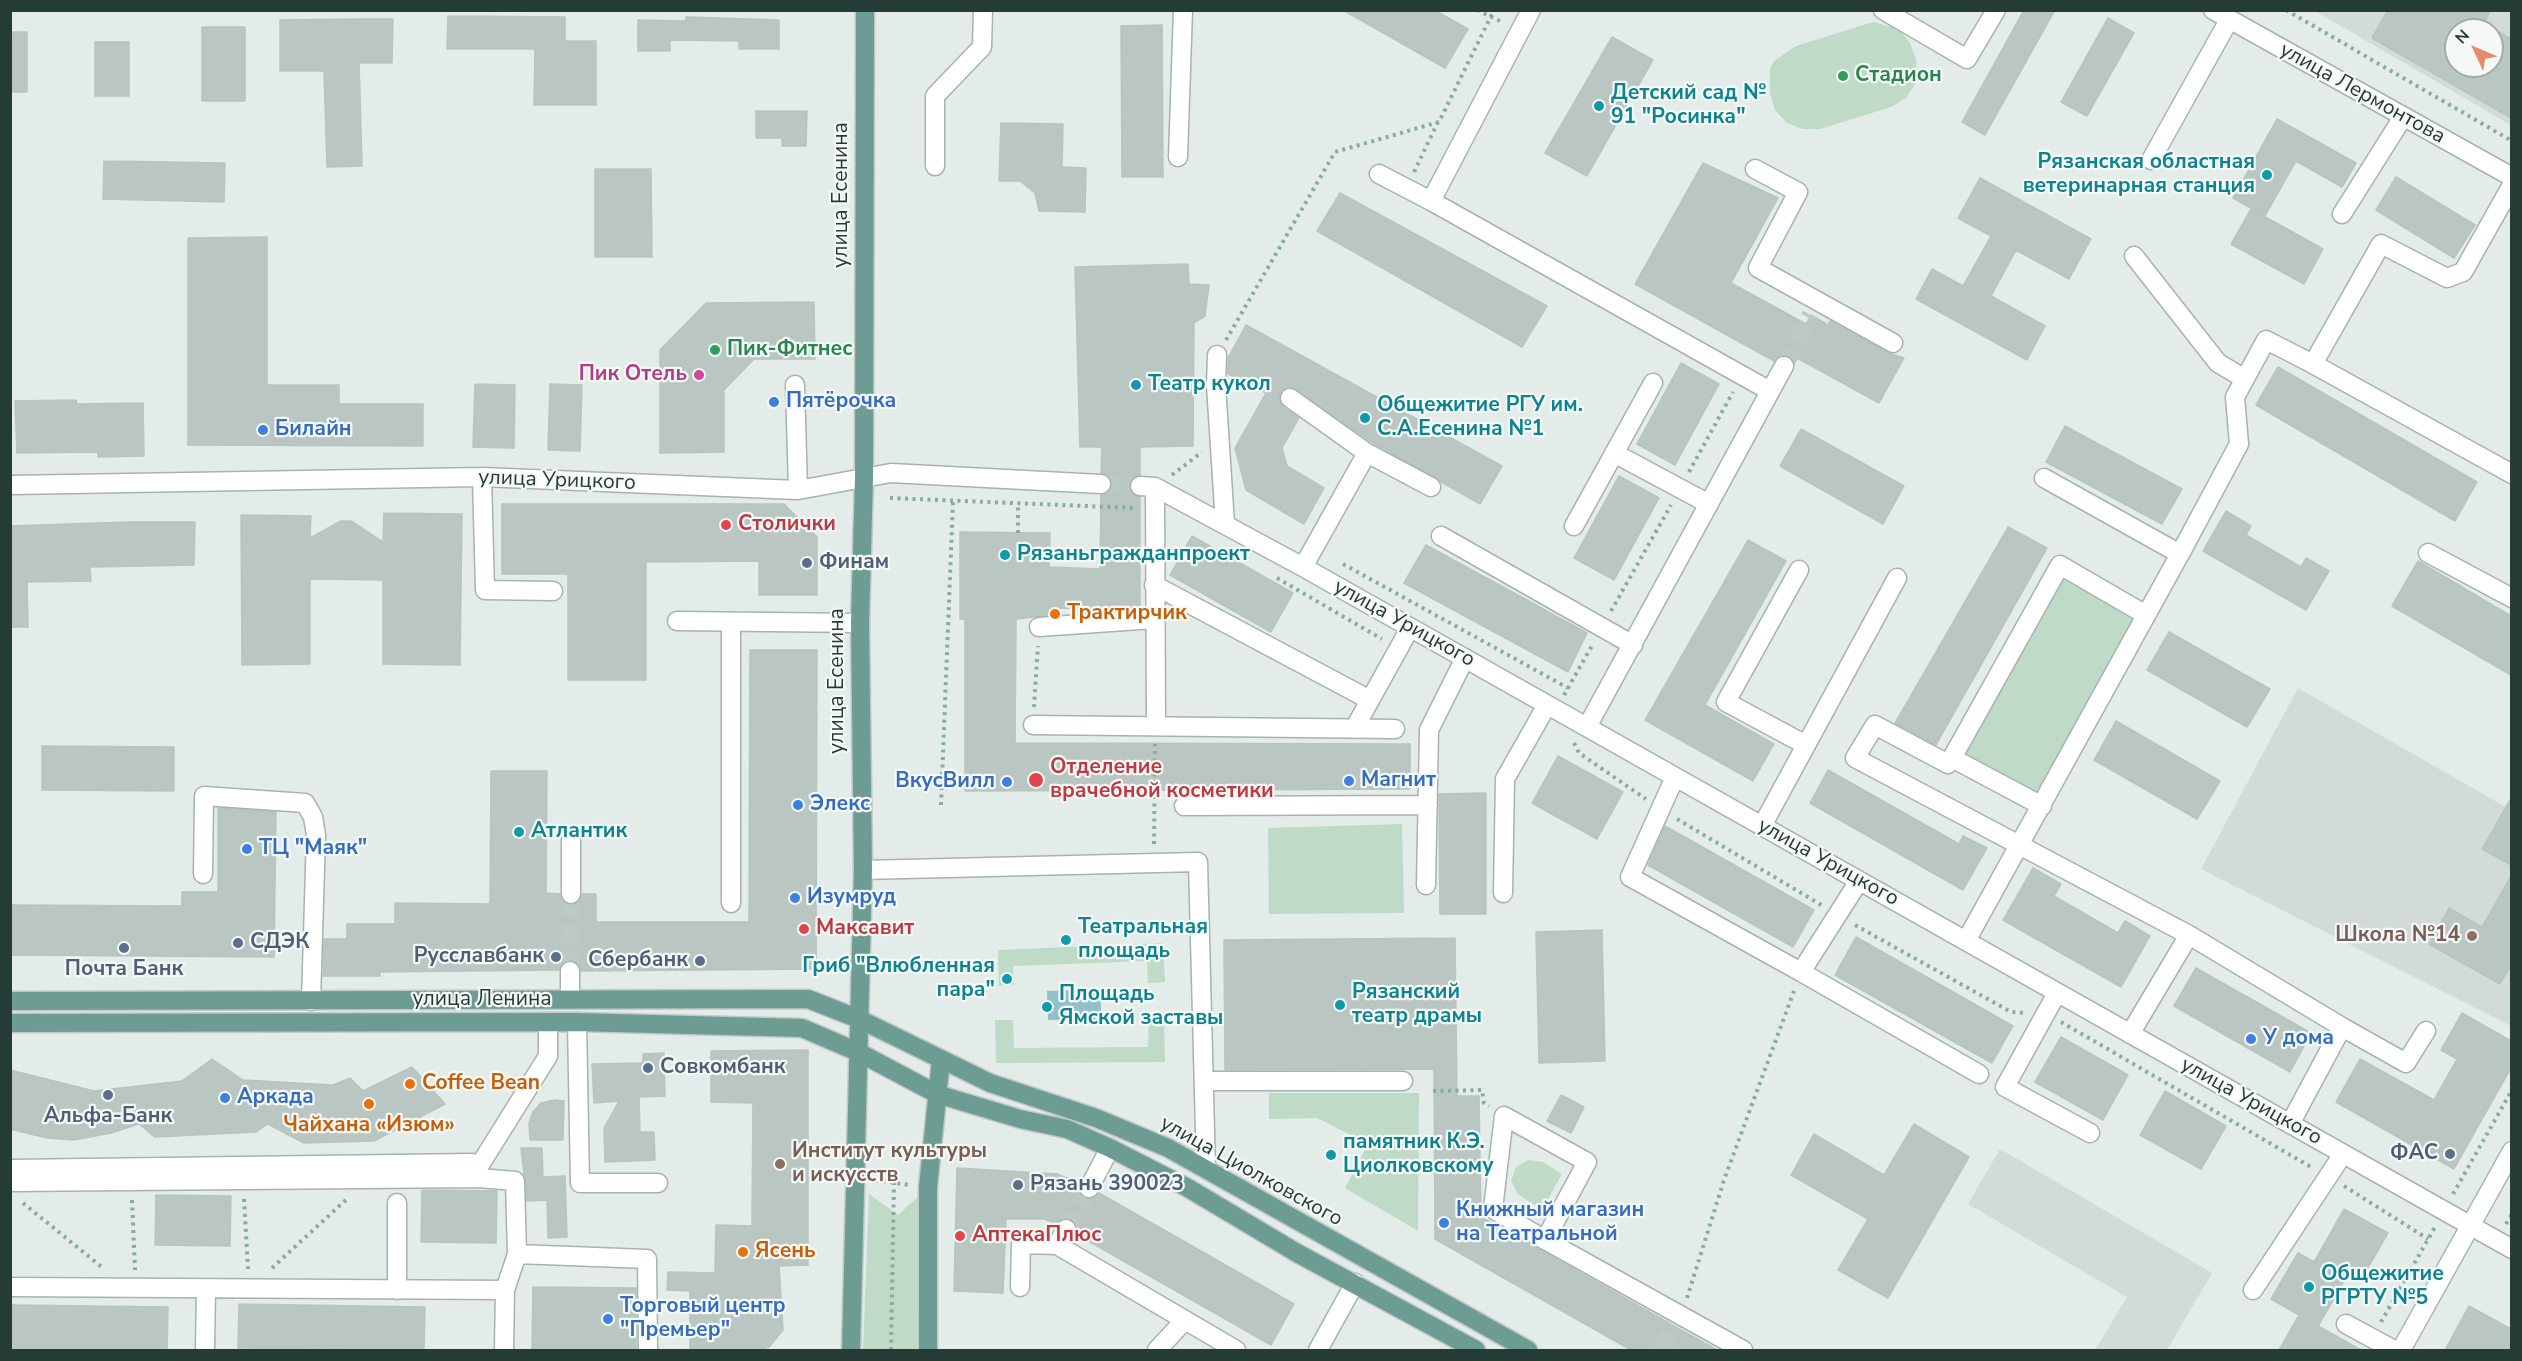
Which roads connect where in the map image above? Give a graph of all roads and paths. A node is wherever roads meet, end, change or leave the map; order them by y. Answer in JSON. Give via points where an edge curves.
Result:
{"nodes":[{"id":1,"x":865,"y":10,"type":"edge"},
{"id":2,"x":983,"y":10,"type":"edge"},
{"id":3,"x":1183,"y":10,"type":"edge"},
{"id":4,"x":1477,"y":10,"type":"edge"},
{"id":5,"x":1494,"y":10,"type":"edge"},
{"id":6,"x":1532,"y":10,"type":"edge"},
{"id":7,"x":1883,"y":10,"type":"edge"},
{"id":8,"x":1996,"y":10,"type":"edge"},
{"id":9,"x":2213,"y":10,"type":"edge"},
{"id":10,"x":2286,"y":10,"type":"edge"},
{"id":11,"x":1491,"y":17,"type":"junction"},
{"id":12,"x":2229,"y":20,"type":"junction"},
{"id":13,"x":1521,"y":31,"type":"junction"},
{"id":14,"x":2403,"y":117,"type":"junction"},
{"id":15,"x":1438,"y":122,"type":"junction"},
{"id":16,"x":2511,"y":141,"type":"edge"},
{"id":17,"x":1178,"y":157,"type":"dead end"},
{"id":18,"x":2151,"y":160,"type":"dead end"},
{"id":19,"x":934,"y":166,"type":"dead end"},
{"id":20,"x":1755,"y":169,"type":"dead end"},
{"id":21,"x":1379,"y":174,"type":"dead end"},
{"id":22,"x":2511,"y":177,"type":"edge"},
{"id":23,"x":2511,"y":185,"type":"edge"},
{"id":24,"x":1406,"y":188,"type":"junction"},
{"id":25,"x":1431,"y":201,"type":"junction"},
{"id":26,"x":2342,"y":214,"type":"dead end"},
{"id":27,"x":2134,"y":256,"type":"dead end"},
{"id":28,"x":1893,"y":343,"type":"dead end"},
{"id":29,"x":1217,"y":355,"type":"joint"},
{"id":30,"x":2313,"y":364,"type":"junction"},
{"id":31,"x":1784,"y":366,"type":"tunnel mouth"},
{"id":32,"x":1743,"y":376,"type":"junction"},
{"id":33,"x":2245,"y":380,"type":"junction"},
{"id":34,"x":1653,"y":383,"type":"dead end"},
{"id":35,"x":795,"y":385,"type":"dead end"},
{"id":36,"x":1770,"y":392,"type":"junction"},
{"id":37,"x":1290,"y":398,"type":"dead end"},
{"id":38,"x":1219,"y":439,"type":"junction"},
{"id":39,"x":1367,"y":453,"type":"junction"},
{"id":40,"x":1614,"y":453,"type":"junction"},
{"id":41,"x":2511,"y":474,"type":"edge"},
{"id":42,"x":482,"y":477,"type":"junction"},
{"id":43,"x":864,"y":478,"type":"junction"},
{"id":44,"x":2044,"y":478,"type":"dead end"},
{"id":45,"x":1101,"y":484,"type":"tunnel mouth"},
{"id":46,"x":10,"y":485,"type":"edge"},
{"id":47,"x":1148,"y":486,"type":"junction"},
{"id":48,"x":1431,"y":487,"type":"dead end"},
{"id":49,"x":1680,"y":488,"type":"junction"},
{"id":50,"x":798,"y":490,"type":"junction"},
{"id":51,"x":953,"y":501,"type":"dead end"},
{"id":52,"x":1018,"y":503,"type":"dead end"},
{"id":53,"x":1709,"y":504,"type":"junction"},
{"id":54,"x":1225,"y":524,"type":"junction"},
{"id":55,"x":1574,"y":526,"type":"dead end"},
{"id":56,"x":1018,"y":532,"type":"dead end"},
{"id":57,"x":1441,"y":537,"type":"dead end"},
{"id":58,"x":1314,"y":548,"type":"junction"},
{"id":59,"x":2428,"y":553,"type":"dead end"},
{"id":60,"x":2180,"y":554,"type":"junction"},
{"id":61,"x":1303,"y":567,"type":"junction"},
{"id":62,"x":1799,"y":570,"type":"dead end"},
{"id":63,"x":1897,"y":578,"type":"dead end"},
{"id":64,"x":1154,"y":585,"type":"junction"},
{"id":65,"x":553,"y":591,"type":"dead end"},
{"id":66,"x":2511,"y":598,"type":"edge"},
{"id":67,"x":2146,"y":615,"type":"junction"},
{"id":68,"x":1154,"y":619,"type":"junction"},
{"id":69,"x":677,"y":621,"type":"dead end"},
{"id":70,"x":731,"y":622,"type":"junction"},
{"id":71,"x":860,"y":623,"type":"junction"},
{"id":72,"x":1039,"y":627,"type":"joint"},
{"id":73,"x":1410,"y":627,"type":"junction"},
{"id":74,"x":1602,"y":627,"type":"junction"},
{"id":75,"x":1633,"y":645,"type":"junction"},
{"id":76,"x":1465,"y":658,"type":"junction"},
{"id":77,"x":1568,"y":688,"type":"junction"},
{"id":78,"x":1370,"y":700,"type":"junction"},
{"id":79,"x":1551,"y":707,"type":"junction"},
{"id":80,"x":1033,"y":725,"type":"joint"},
{"id":81,"x":1156,"y":726,"type":"junction"},
{"id":82,"x":1587,"y":727,"type":"junction"},
{"id":83,"x":1354,"y":729,"type":"junction"},
{"id":84,"x":1395,"y":729,"type":"dead end"},
{"id":85,"x":1806,"y":745,"type":"junction"},
{"id":86,"x":1952,"y":758,"type":"junction"},
{"id":87,"x":1675,"y":777,"type":"junction"},
{"id":88,"x":941,"y":805,"type":"dead end"},
{"id":89,"x":1428,"y":805,"type":"junction"},
{"id":90,"x":1184,"y":806,"type":"dead end"},
{"id":91,"x":2042,"y":806,"type":"junction"},
{"id":92,"x":1661,"y":809,"type":"junction"},
{"id":93,"x":1762,"y":826,"type":"junction"},
{"id":94,"x":571,"y":839,"type":"dead end"},
{"id":95,"x":2021,"y":844,"type":"junction"},
{"id":96,"x":1153,"y":863,"type":"junction"},
{"id":97,"x":863,"y":870,"type":"junction"},
{"id":98,"x":202,"y":874,"type":"dead end"},
{"id":99,"x":1859,"y":881,"type":"junction"},
{"id":100,"x":1426,"y":885,"type":"dead end"},
{"id":101,"x":1503,"y":892,"type":"dead end"},
{"id":102,"x":571,"y":894,"type":"tunnel mouth"},
{"id":103,"x":731,"y":903,"type":"dead end"},
{"id":104,"x":1838,"y":915,"type":"junction"},
{"id":105,"x":2189,"y":935,"type":"junction"},
{"id":106,"x":1966,"y":941,"type":"junction"},
{"id":107,"x":570,"y":970,"type":"tunnel mouth"},
{"id":108,"x":1801,"y":972,"type":"junction"},
{"id":109,"x":2057,"y":993,"type":"junction"},
{"id":110,"x":570,"y":998,"type":"junction"},
{"id":111,"x":10,"y":1000,"type":"edge"},
{"id":112,"x":311,"y":1001,"type":"junction"},
{"id":113,"x":2047,"y":1014,"type":"junction"},
{"id":114,"x":860,"y":1018,"type":"junction"},
{"id":115,"x":548,"y":1022,"type":"junction"},
{"id":116,"x":576,"y":1022,"type":"junction"},
{"id":117,"x":10,"y":1023,"type":"edge"},
{"id":118,"x":2342,"y":1027,"type":"junction"},
{"id":119,"x":2427,"y":1031,"type":"dead end"},
{"id":120,"x":2130,"y":1034,"type":"junction"},
{"id":121,"x":858,"y":1052,"type":"junction"},
{"id":122,"x":941,"y":1059,"type":"junction"},
{"id":123,"x":1979,"y":1074,"type":"dead end"},
{"id":124,"x":1205,"y":1081,"type":"junction"},
{"id":125,"x":1403,"y":1081,"type":"dead end"},
{"id":126,"x":1433,"y":1091,"type":"dead end"},
{"id":127,"x":937,"y":1094,"type":"junction"},
{"id":128,"x":1504,"y":1116,"type":"junction"},
{"id":129,"x":2290,"y":1124,"type":"junction"},
{"id":130,"x":2090,"y":1133,"type":"dead end"},
{"id":131,"x":1110,"y":1148,"type":"junction"},
{"id":132,"x":2511,"y":1151,"type":"edge"},
{"id":133,"x":2343,"y":1154,"type":"junction"},
{"id":134,"x":10,"y":1169,"type":"edge"},
{"id":135,"x":1206,"y":1169,"type":"junction"},
{"id":136,"x":479,"y":1173,"type":"junction"},
{"id":137,"x":2328,"y":1177,"type":"junction"},
{"id":138,"x":370,"y":1179,"type":"junction"},
{"id":139,"x":243,"y":1180,"type":"junction"},
{"id":140,"x":131,"y":1181,"type":"junction"},
{"id":141,"x":10,"y":1182,"type":"edge"},
{"id":142,"x":658,"y":1183,"type":"dead end"},
{"id":143,"x":894,"y":1183,"type":"dead end"},
{"id":144,"x":1089,"y":1188,"type":"tunnel mouth"},
{"id":145,"x":20,"y":1200,"type":"dead end"},
{"id":146,"x":397,"y":1203,"type":"dead end"},
{"id":147,"x":2471,"y":1226,"type":"junction"},
{"id":148,"x":1066,"y":1229,"type":"tunnel mouth"},
{"id":149,"x":2428,"y":1239,"type":"dead end"},
{"id":150,"x":1545,"y":1240,"type":"junction"},
{"id":151,"x":1057,"y":1245,"type":"junction"},
{"id":152,"x":2511,"y":1249,"type":"edge"},
{"id":153,"x":517,"y":1254,"type":"junction"},
{"id":154,"x":1355,"y":1283,"type":"junction"},
{"id":155,"x":10,"y":1287,"type":"edge"},
{"id":156,"x":1020,"y":1287,"type":"dead end"},
{"id":157,"x":131,"y":1288,"type":"junction"},
{"id":158,"x":206,"y":1289,"type":"junction"},
{"id":159,"x":249,"y":1289,"type":"junction"},
{"id":160,"x":397,"y":1290,"type":"junction"},
{"id":161,"x":505,"y":1290,"type":"junction"},
{"id":162,"x":2253,"y":1290,"type":"dead end"},
{"id":163,"x":1185,"y":1320,"type":"junction"},
{"id":164,"x":1678,"y":1321,"type":"junction"},
{"id":165,"x":2346,"y":1324,"type":"dead end"},
{"id":166,"x":205,"y":1350,"type":"edge"},
{"id":167,"x":504,"y":1350,"type":"edge"},
{"id":168,"x":648,"y":1350,"type":"edge"},
{"id":169,"x":850,"y":1350,"type":"edge"},
{"id":170,"x":891,"y":1350,"type":"edge"},
{"id":171,"x":928,"y":1350,"type":"edge"},
{"id":172,"x":1157,"y":1350,"type":"edge"},
{"id":173,"x":1236,"y":1350,"type":"edge"},
{"id":174,"x":1318,"y":1350,"type":"edge"},
{"id":175,"x":1476,"y":1350,"type":"edge"},
{"id":176,"x":1528,"y":1350,"type":"edge"},
{"id":177,"x":1743,"y":1350,"type":"edge"},
{"id":178,"x":2394,"y":1350,"type":"edge"},
{"id":179,"x":2401,"y":1350,"type":"edge"}],
"edges":[{"from":1,"to":43,"type":"main road","name":"улица Есенина"},
{"from":2,"to":19,"type":"street","via":[[982,47],[935,96]]},
{"from":3,"to":17,"type":"street"},
{"from":4,"to":11,"type":"path"},
{"from":5,"to":11,"type":"path"},
{"from":6,"to":13,"type":"street"},
{"from":7,"to":8,"type":"street","via":[[1967,59]]},
{"from":9,"to":12,"type":"street","name":"улица Лермонтова"},
{"from":10,"to":16,"type":"path"},
{"from":11,"to":13,"type":"path"},
{"from":11,"to":15,"type":"path"},
{"from":12,"to":14,"type":"street","name":"улица Лермонтова"},
{"from":12,"to":18,"type":"street"},
{"from":13,"to":25,"type":"street"},
{"from":14,"to":22,"type":"street","name":"улица Лермонтова"},
{"from":14,"to":26,"type":"street"},
{"from":15,"to":24,"type":"path"},
{"from":15,"to":29,"type":"path","via":[[1335,152]]},
{"from":20,"to":28,"type":"street","via":[[1798,192],[1758,268],[1814,308]]},
{"from":21,"to":24,"type":"street"},
{"from":23,"to":30,"type":"street","via":[[2463,272],[2447,278],[2381,244]]},
{"from":24,"to":25,"type":"street"},
{"from":25,"to":32,"type":"street"},
{"from":27,"to":33,"type":"street","via":[[2218,363]]},
{"from":29,"to":38,"type":"street"},
{"from":30,"to":33,"type":"street","via":[[2266,340]]},
{"from":30,"to":41,"type":"street"},
{"from":31,"to":36,"type":"street"},
{"from":32,"to":36,"type":"street"},
{"from":32,"to":49,"type":"path"},
{"from":33,"to":60,"type":"street","via":[[2235,397],[2240,444]]},
{"from":34,"to":40,"type":"street"},
{"from":35,"to":50,"type":"street"},
{"from":36,"to":53,"type":"street"},
{"from":37,"to":39,"type":"street"},
{"from":38,"to":47,"type":"path"},
{"from":38,"to":54,"type":"street"},
{"from":39,"to":48,"type":"street"},
{"from":39,"to":58,"type":"street"},
{"from":40,"to":49,"type":"street"},
{"from":40,"to":55,"type":"street"},
{"from":42,"to":46,"type":"street","name":"улица Урицкого"},
{"from":42,"to":50,"type":"street","name":"улица Урицкого"},
{"from":42,"to":65,"type":"street","via":[[485,590]]},
{"from":43,"to":45,"type":"street","name":"улица Урицкого","via":[[891,473]]},
{"from":43,"to":50,"type":"street","name":"улица Урицкого"},
{"from":43,"to":71,"type":"main road","name":"улица Есенина"},
{"from":44,"to":60,"type":"street"},
{"from":47,"to":54,"type":"street","name":"улица Урицкого"},
{"from":47,"to":64,"type":"street"},
{"from":49,"to":53,"type":"street"},
{"from":49,"to":74,"type":"path"},
{"from":51,"to":88,"type":"path"},
{"from":52,"to":56,"type":"path"},
{"from":53,"to":75,"type":"street"},
{"from":54,"to":61,"type":"street","name":"улица Урицкого"},
{"from":57,"to":74,"type":"street"},
{"from":58,"to":61,"type":"street"},
{"from":58,"to":77,"type":"path"},
{"from":59,"to":66,"type":"street"},
{"from":60,"to":67,"type":"street"},
{"from":61,"to":73,"type":"street","name":"улица Урицкого"},
{"from":62,"to":85,"type":"street","via":[[1726,702]]},
{"from":63,"to":85,"type":"street"},
{"from":64,"to":68,"type":"street"},
{"from":64,"to":78,"type":"street"},
{"from":67,"to":86,"type":"street","via":[[2060,565]]},
{"from":67,"to":91,"type":"street"},
{"from":68,"to":72,"type":"street"},
{"from":68,"to":81,"type":"street"},
{"from":69,"to":70,"type":"street"},
{"from":70,"to":71,"type":"street"},
{"from":70,"to":103,"type":"street"},
{"from":71,"to":97,"type":"main road","name":"улица Есенина"},
{"from":72,"to":80,"type":"path"},
{"from":73,"to":76,"type":"street","name":"улица Урицкого"},
{"from":73,"to":78,"type":"street"},
{"from":74,"to":75,"type":"street"},
{"from":74,"to":77,"type":"path"},
{"from":75,"to":82,"type":"street"},
{"from":76,"to":79,"type":"street","name":"улица Урицкого"},
{"from":76,"to":89,"type":"street","via":[[1429,730]]},
{"from":77,"to":79,"type":"path"},
{"from":78,"to":83,"type":"street"},
{"from":79,"to":82,"type":"street","name":"улица Урицкого"},
{"from":79,"to":92,"type":"path","via":[[1579,753]]},
{"from":79,"to":101,"type":"street","via":[[1504,779]]},
{"from":80,"to":81,"type":"street"},
{"from":81,"to":83,"type":"street"},
{"from":81,"to":96,"type":"path"},
{"from":82,"to":87,"type":"street","name":"улица Урицкого"},
{"from":83,"to":84,"type":"street"},
{"from":85,"to":93,"type":"street"},
{"from":86,"to":91,"type":"street"},
{"from":86,"to":95,"type":"street","via":[[1948,764],[1875,725],[1855,758]]},
{"from":87,"to":92,"type":"street"},
{"from":87,"to":93,"type":"street","name":"улица Урицкого"},
{"from":89,"to":90,"type":"street"},
{"from":89,"to":100,"type":"street"},
{"from":91,"to":95,"type":"street"},
{"from":92,"to":104,"type":"path"},
{"from":92,"to":108,"type":"street","via":[[1630,877]]},
{"from":93,"to":99,"type":"street","name":"улица Урицкого"},
{"from":94,"to":102,"type":"street"},
{"from":95,"to":105,"type":"street"},
{"from":95,"to":106,"type":"street"},
{"from":96,"to":97,"type":"street"},
{"from":96,"to":124,"type":"street","via":[[1198,862]]},
{"from":97,"to":114,"type":"main road","name":"улица Есенина"},
{"from":98,"to":112,"type":"street","via":[[204,796],[305,803],[313,817],[316,835]]},
{"from":99,"to":104,"type":"street"},
{"from":99,"to":106,"type":"street","name":"улица Урицкого"},
{"from":104,"to":108,"type":"street"},
{"from":104,"to":113,"type":"path","via":[[2011,1012]]},
{"from":105,"to":118,"type":"street"},
{"from":105,"to":120,"type":"street"},
{"from":106,"to":109,"type":"street","name":"улица Урицкого"},
{"from":107,"to":110,"type":"street"},
{"from":108,"to":123,"type":"street"},
{"from":108,"to":164,"type":"path","via":[[1724,1180]]},
{"from":109,"to":113,"type":"street"},
{"from":109,"to":120,"type":"street","name":"улица Урицкого"},
{"from":110,"to":112,"type":"main road","name":"улица Ленина"},
{"from":110,"to":114,"type":"main road","name":"улица Ленина","via":[[808,999]]},
{"from":111,"to":112,"type":"main road","name":"улица Ленина"},
{"from":113,"to":130,"type":"street","via":[[2005,1087]]},
{"from":113,"to":137,"type":"path"},
{"from":114,"to":121,"type":"main road","name":"улица Есенина"},
{"from":114,"to":122,"type":"main road","name":"улица Циолковского"},
{"from":115,"to":116,"type":"main road","name":"улица Ленина"},
{"from":115,"to":117,"type":"main road","name":"улица Ленина"},
{"from":115,"to":136,"type":"street","via":[[548,1056]]},
{"from":116,"to":121,"type":"main road","name":"улица Ленина","via":[[801,1028]]},
{"from":116,"to":142,"type":"street","via":[[580,1184]]},
{"from":118,"to":119,"type":"street","via":[[2406,1064]]},
{"from":118,"to":129,"type":"street"},
{"from":120,"to":129,"type":"street","name":"улица Урицкого"},
{"from":121,"to":127,"type":"main road","name":"улица Ленина"},
{"from":121,"to":169,"type":"main road","name":"улица Есенина"},
{"from":122,"to":127,"type":"main road"},
{"from":122,"to":135,"type":"main road","name":"улица Циолковского","via":[[990,1083],[1096,1118],[1168,1148]]},
{"from":124,"to":125,"type":"street"},
{"from":124,"to":135,"type":"street"},
{"from":126,"to":128,"type":"path","via":[[1482,1090],[1484,1103]]},
{"from":127,"to":131,"type":"main road","via":[[1067,1130]]},
{"from":127,"to":171,"type":"main road","via":[[928,1187]]},
{"from":128,"to":150,"type":"street","via":[[1493,1209]]},
{"from":128,"to":150,"type":"street","via":[[1587,1162]]},
{"from":129,"to":133,"type":"street","name":"улица Урицкого"},
{"from":131,"to":144,"type":"street"},
{"from":131,"to":154,"type":"main road"},
{"from":132,"to":147,"type":"street"},
{"from":133,"to":137,"type":"street"},
{"from":133,"to":147,"type":"street","name":"улица Урицкого"},
{"from":134,"to":136,"type":"street","via":[[472,1162]]},
{"from":135,"to":176,"type":"main road","name":"улица Циолковского"},
{"from":136,"to":138,"type":"street"},
{"from":136,"to":153,"type":"street","via":[[515,1181]]},
{"from":137,"to":149,"type":"path"},
{"from":137,"to":162,"type":"street"},
{"from":138,"to":139,"type":"street"},
{"from":138,"to":159,"type":"path"},
{"from":139,"to":140,"type":"street"},
{"from":139,"to":159,"type":"path"},
{"from":140,"to":141,"type":"street"},
{"from":140,"to":157,"type":"path"},
{"from":143,"to":170,"type":"path"},
{"from":145,"to":157,"type":"path"},
{"from":146,"to":160,"type":"street"},
{"from":147,"to":152,"type":"street","name":"улица Урицкого"},
{"from":147,"to":179,"type":"street"},
{"from":148,"to":151,"type":"street"},
{"from":150,"to":164,"type":"street"},
{"from":151,"to":156,"type":"street","via":[[1021,1244]]},
{"from":151,"to":163,"type":"street"},
{"from":153,"to":161,"type":"street"},
{"from":153,"to":168,"type":"street","via":[[647,1258]]},
{"from":154,"to":174,"type":"street"},
{"from":154,"to":175,"type":"main road"},
{"from":155,"to":157,"type":"street"},
{"from":157,"to":158,"type":"street"},
{"from":158,"to":159,"type":"street"},
{"from":158,"to":166,"type":"street"},
{"from":159,"to":160,"type":"street"},
{"from":160,"to":161,"type":"street"},
{"from":161,"to":167,"type":"street"},
{"from":163,"to":172,"type":"street"},
{"from":163,"to":173,"type":"street"},
{"from":164,"to":177,"type":"street"},
{"from":165,"to":178,"type":"street"}]}
